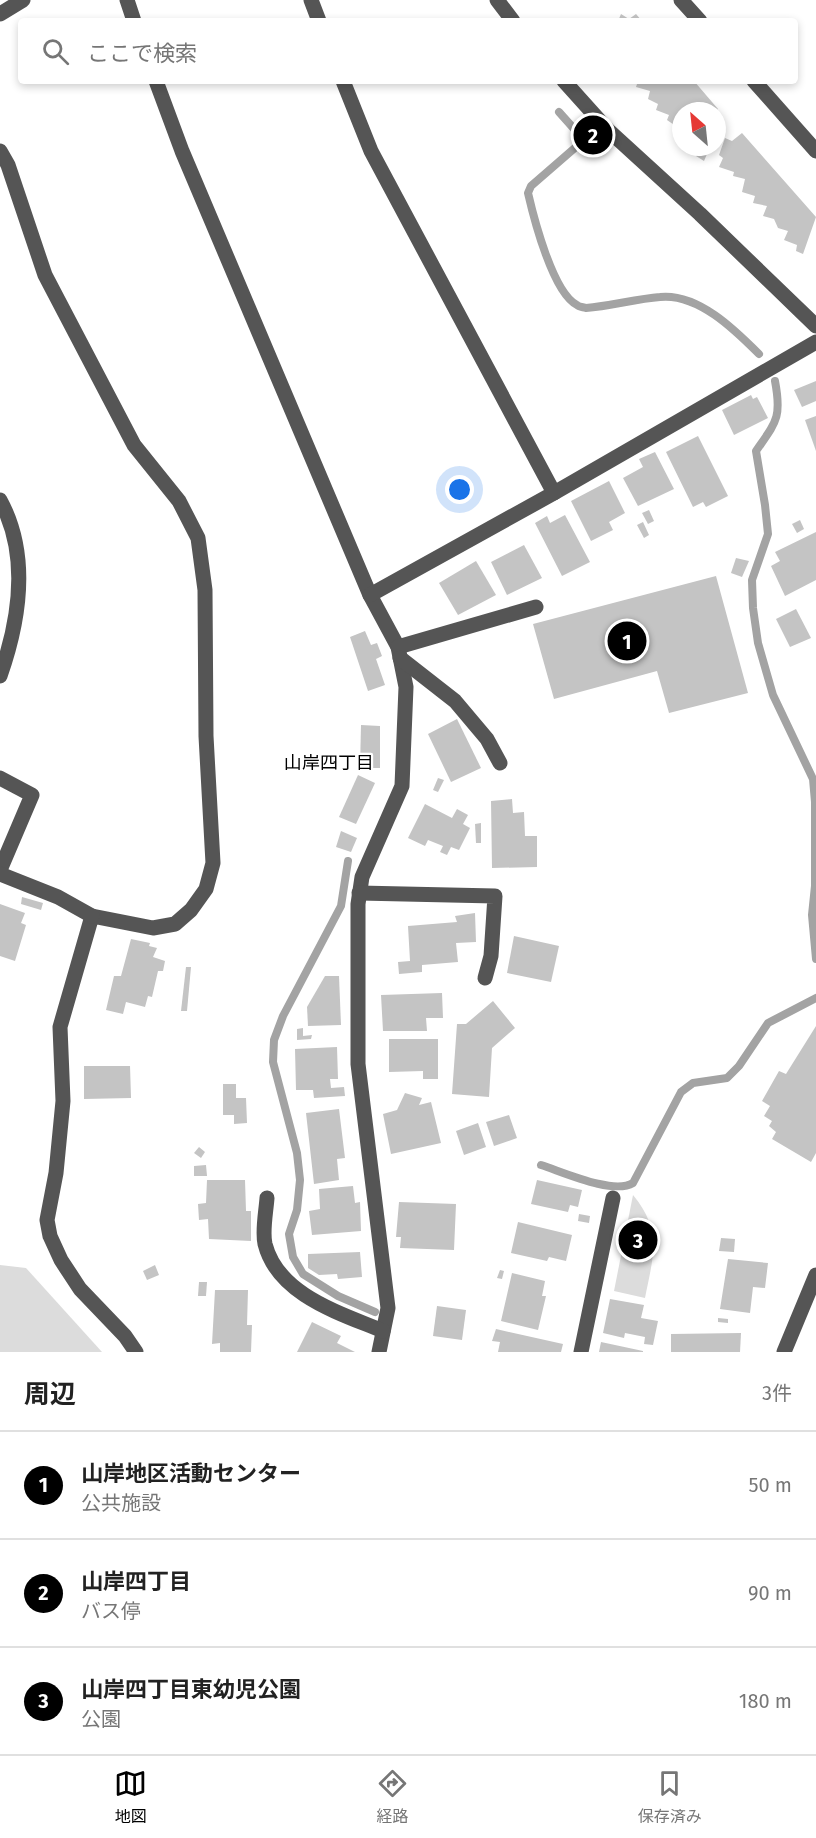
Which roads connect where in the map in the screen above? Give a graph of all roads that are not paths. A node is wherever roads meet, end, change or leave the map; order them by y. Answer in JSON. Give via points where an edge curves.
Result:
{"nodes":[{"id":1,"x":23,"y":0,"type":"edge"},
{"id":2,"x":127,"y":0,"type":"edge"},
{"id":3,"x":311,"y":0,"type":"edge"},
{"id":4,"x":497,"y":0,"type":"edge"},
{"id":5,"x":681,"y":0,"type":"edge"},
{"id":6,"x":0,"y":14,"type":"edge"},
{"id":7,"x":133,"y":18,"type":"edge"},
{"id":8,"x":318,"y":18,"type":"edge"},
{"id":9,"x":511,"y":18,"type":"edge"},
{"id":10,"x":697,"y":18,"type":"edge"},
{"id":11,"x":157,"y":84,"type":"edge"},
{"id":12,"x":344,"y":84,"type":"edge"},
{"id":13,"x":567,"y":84,"type":"edge"},
{"id":14,"x":757,"y":84,"type":"edge"},
{"id":15,"x":0,"y":151,"type":"edge"},
{"id":16,"x":816,"y":151,"type":"edge"},
{"id":17,"x":816,"y":326,"type":"edge"},
{"id":18,"x":816,"y":342,"type":"edge"},
{"id":19,"x":554,"y":493,"type":"junction"},
{"id":20,"x":0,"y":500,"type":"edge"},
{"id":21,"x":370,"y":595,"type":"junction"},
{"id":22,"x":536,"y":607,"type":"dead end"},
{"id":23,"x":399,"y":653,"type":"junction"},
{"id":24,"x":0,"y":676,"type":"edge"},
{"id":25,"x":500,"y":763,"type":"dead end"},
{"id":26,"x":0,"y":778,"type":"edge"},
{"id":27,"x":0,"y":872,"type":"edge"},
{"id":28,"x":359,"y":893,"type":"junction"},
{"id":29,"x":92,"y":916,"type":"junction"},
{"id":30,"x":485,"y":978,"type":"dead end"},
{"id":31,"x":267,"y":1198,"type":"dead end"},
{"id":32,"x":613,"y":1198,"type":"dead end"},
{"id":33,"x":816,"y":1275,"type":"edge"},
{"id":34,"x":383,"y":1331,"type":"junction"},
{"id":35,"x":136,"y":1352,"type":"edge"},
{"id":36,"x":379,"y":1352,"type":"edge"},
{"id":37,"x":581,"y":1352,"type":"edge"},
{"id":38,"x":784,"y":1352,"type":"edge"}],
"edges":[{"from":1,"to":6,"type":"street"},
{"from":2,"to":7,"type":"street"},
{"from":3,"to":8,"type":"street"},
{"from":4,"to":9,"type":"street"},
{"from":5,"to":10,"type":"street"},
{"from":11,"to":21,"type":"street"},
{"from":12,"to":19,"type":"street","via":[[371,151]]},
{"from":13,"to":17,"type":"street","via":[[608,130]]},
{"from":14,"to":16,"type":"street"},
{"from":15,"to":29,"type":"street","via":[[45,275],[134,445],[179,501],[198,538],[205,590],[206,736],[213,863],[206,890],[175,924],[153,928]]},
{"from":18,"to":19,"type":"street"},
{"from":19,"to":21,"type":"street"},
{"from":20,"to":24,"type":"street","via":[[15,532],[19,566],[15,629]]},
{"from":21,"to":23,"type":"street"},
{"from":22,"to":23,"type":"street"},
{"from":23,"to":25,"type":"street","via":[[455,701],[487,739]]},
{"from":23,"to":28,"type":"street","via":[[406,687],[402,786],[362,877]]},
{"from":26,"to":27,"type":"street","via":[[32,795]]},
{"from":27,"to":29,"type":"street"},
{"from":28,"to":30,"type":"street","via":[[495,896],[491,956]]},
{"from":28,"to":34,"type":"street","via":[[358,1064],[388,1308]]},
{"from":29,"to":35,"type":"street","via":[[60,1027],[63,1101],[47,1220],[61,1260],[80,1289]]},
{"from":31,"to":34,"type":"street","via":[[265,1242],[280,1275],[328,1307]]},
{"from":32,"to":37,"type":"street"},
{"from":33,"to":38,"type":"street"},
{"from":34,"to":36,"type":"street"}]}
